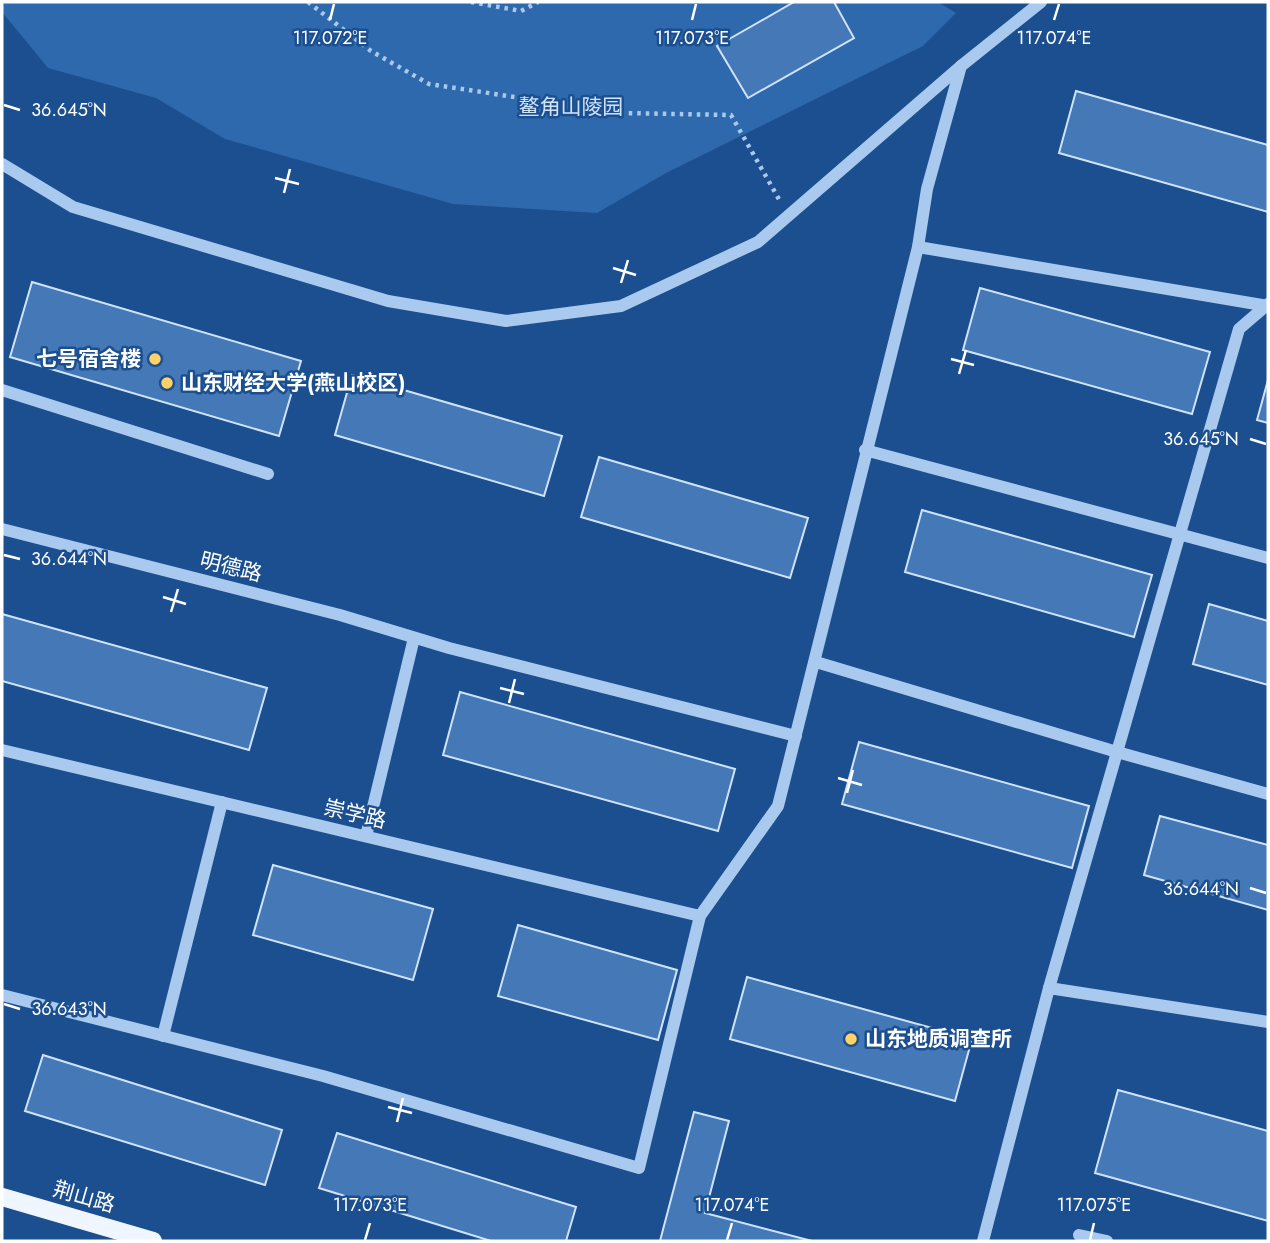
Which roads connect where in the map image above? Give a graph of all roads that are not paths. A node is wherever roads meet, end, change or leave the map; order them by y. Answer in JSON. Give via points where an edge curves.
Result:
{"nodes":[{"id":1,"x":1039,"y":2,"type":"edge"},
{"id":2,"x":961,"y":66,"type":"junction"},
{"id":3,"x":2,"y":164,"type":"edge"},
{"id":4,"x":918,"y":247,"type":"junction"},
{"id":5,"x":1268,"y":305,"type":"edge"},
{"id":6,"x":2,"y":390,"type":"edge"},
{"id":7,"x":865,"y":450,"type":"junction"},
{"id":8,"x":268,"y":474,"type":"dead end"},
{"id":9,"x":2,"y":529,"type":"edge"},
{"id":10,"x":1180,"y":536,"type":"junction"},
{"id":11,"x":1268,"y":558,"type":"edge"},
{"id":12,"x":414,"y":638,"type":"junction"},
{"id":13,"x":816,"y":662,"type":"junction"},
{"id":14,"x":796,"y":736,"type":"junction"},
{"id":15,"x":2,"y":750,"type":"edge"},
{"id":16,"x":1117,"y":752,"type":"junction"},
{"id":17,"x":1268,"y":794,"type":"edge"},
{"id":18,"x":222,"y":802,"type":"junction"},
{"id":19,"x":366,"y":836,"type":"junction"},
{"id":20,"x":700,"y":916,"type":"junction"},
{"id":21,"x":1049,"y":988,"type":"junction"},
{"id":22,"x":2,"y":995,"type":"edge"},
{"id":23,"x":1268,"y":1022,"type":"edge"},
{"id":24,"x":163,"y":1036,"type":"junction"},
{"id":25,"x":2,"y":1197,"type":"edge"},
{"id":26,"x":1079,"y":1234,"type":"dead end"},
{"id":27,"x":144,"y":1240,"type":"edge"},
{"id":28,"x":983,"y":1241,"type":"edge"},
{"id":29,"x":1107,"y":1241,"type":"edge"}],
"edges":[{"from":1,"to":2,"type":"street"},
{"from":2,"to":3,"type":"street","via":[[758,242],[621,306],[506,321],[388,301],[74,207]]},
{"from":2,"to":4,"type":"street","via":[[927,189]]},
{"from":4,"to":5,"type":"street"},
{"from":4,"to":7,"type":"street"},
{"from":5,"to":10,"type":"street","via":[[1239,329]]},
{"from":6,"to":8,"type":"street"},
{"from":7,"to":10,"type":"street"},
{"from":7,"to":13,"type":"street"},
{"from":9,"to":12,"type":"street","name":"明德路","via":[[327,611]]},
{"from":10,"to":11,"type":"street"},
{"from":10,"to":16,"type":"street"},
{"from":12,"to":14,"type":"street","name":"明德路"},
{"from":12,"to":19,"type":"street"},
{"from":13,"to":14,"type":"street"},
{"from":13,"to":16,"type":"street"},
{"from":14,"to":20,"type":"street","via":[[778,806]]},
{"from":15,"to":18,"type":"street","name":"崇学路"},
{"from":16,"to":17,"type":"street"},
{"from":16,"to":21,"type":"street"},
{"from":18,"to":19,"type":"street","name":"崇学路"},
{"from":18,"to":24,"type":"street"},
{"from":19,"to":20,"type":"street","name":"崇学路"},
{"from":20,"to":24,"type":"street","via":[[639,1168],[323,1076]]},
{"from":21,"to":23,"type":"street"},
{"from":21,"to":28,"type":"street"},
{"from":22,"to":24,"type":"street"},
{"from":25,"to":27,"type":"main road","name":"荆山路"},
{"from":26,"to":29,"type":"street"}]}
